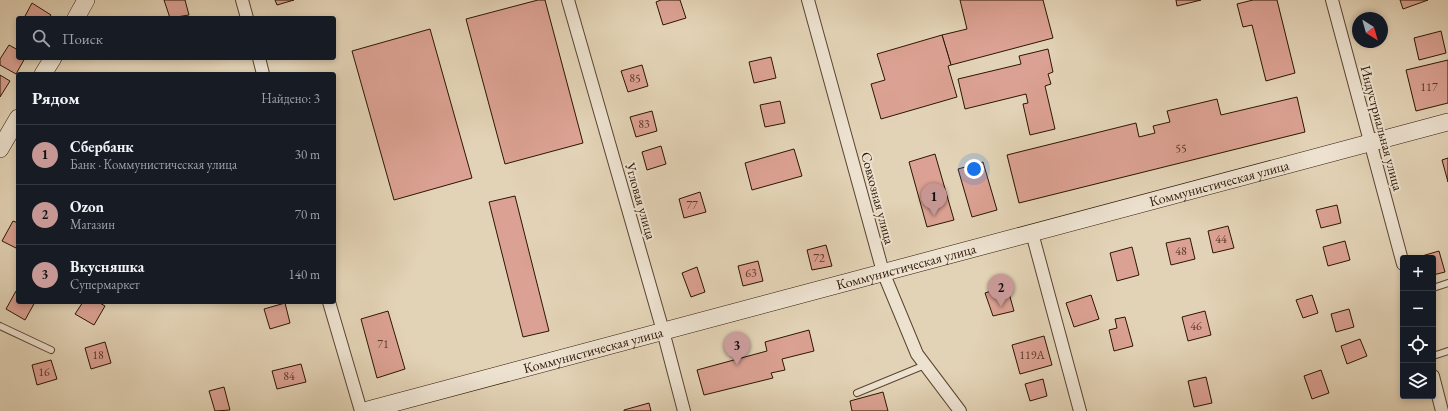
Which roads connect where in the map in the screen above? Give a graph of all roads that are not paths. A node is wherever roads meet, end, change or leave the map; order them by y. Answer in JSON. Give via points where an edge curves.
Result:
{"nodes":[{"id":1,"x":86,"y":0,"type":"edge"},
{"id":2,"x":242,"y":0,"type":"edge"},
{"id":3,"x":568,"y":0,"type":"edge"},
{"id":4,"x":808,"y":0,"type":"edge"},
{"id":5,"x":1332,"y":0,"type":"edge"},
{"id":6,"x":77,"y":16,"type":"edge"},
{"id":7,"x":246,"y":16,"type":"edge"},
{"id":8,"x":51,"y":60,"type":"edge"},
{"id":9,"x":260,"y":60,"type":"edge"},
{"id":10,"x":44,"y":72,"type":"edge"},
{"id":11,"x":263,"y":72,"type":"edge"},
{"id":12,"x":16,"y":121,"type":"edge"},
{"id":13,"x":1448,"y":122,"type":"edge"},
{"id":14,"x":1370,"y":142,"type":"junction"},
{"id":15,"x":0,"y":149,"type":"edge"},
{"id":16,"x":1032,"y":233,"type":"junction"},
{"id":17,"x":1401,"y":255,"type":"edge"},
{"id":18,"x":882,"y":272,"type":"junction"},
{"id":19,"x":1448,"y":283,"type":"edge"},
{"id":20,"x":1436,"y":287,"type":"edge"},
{"id":21,"x":330,"y":304,"type":"edge"},
{"id":22,"x":0,"y":326,"type":"edge"},
{"id":23,"x":663,"y":331,"type":"junction"},
{"id":24,"x":51,"y":350,"type":"dead end"},
{"id":25,"x":1448,"y":351,"type":"edge"},
{"id":26,"x":1436,"y":355,"type":"edge"},
{"id":27,"x":925,"y":364,"type":"junction"},
{"id":28,"x":1436,"y":388,"type":"edge"},
{"id":29,"x":857,"y":393,"type":"dead end"},
{"id":30,"x":361,"y":411,"type":"edge"},
{"id":31,"x":364,"y":411,"type":"edge"},
{"id":32,"x":684,"y":411,"type":"edge"},
{"id":33,"x":960,"y":411,"type":"edge"},
{"id":34,"x":1080,"y":411,"type":"edge"},
{"id":35,"x":1442,"y":411,"type":"edge"}],
"edges":[{"from":1,"to":6,"type":"street"},
{"from":2,"to":7,"type":"street"},
{"from":3,"to":23,"type":"street","name":"Угловая улица"},
{"from":4,"to":18,"type":"street","name":"Совхозная улица"},
{"from":5,"to":14,"type":"street","name":"Индустриальная улица"},
{"from":8,"to":10,"type":"street"},
{"from":9,"to":11,"type":"street"},
{"from":12,"to":15,"type":"street"},
{"from":13,"to":14,"type":"street","name":"Коммунистическая улица"},
{"from":14,"to":16,"type":"street","name":"Коммунистическая улица"},
{"from":14,"to":17,"type":"street","name":"Индустриальная улица"},
{"from":16,"to":18,"type":"street","name":"Коммунистическая улица"},
{"from":16,"to":34,"type":"street"},
{"from":18,"to":23,"type":"street","name":"Коммунистическая улица"},
{"from":18,"to":27,"type":"street","name":"Совхозная улица","via":[[917,354]]},
{"from":19,"to":20,"type":"lane"},
{"from":21,"to":30,"type":"street"},
{"from":22,"to":24,"type":"lane"},
{"from":23,"to":31,"type":"street","name":"Коммунистическая улица"},
{"from":23,"to":32,"type":"street","name":"Угловая улица"},
{"from":25,"to":26,"type":"lane"},
{"from":27,"to":29,"type":"lane"},
{"from":27,"to":33,"type":"street","name":"Совхозная улица"},
{"from":28,"to":35,"type":"street"}]}
